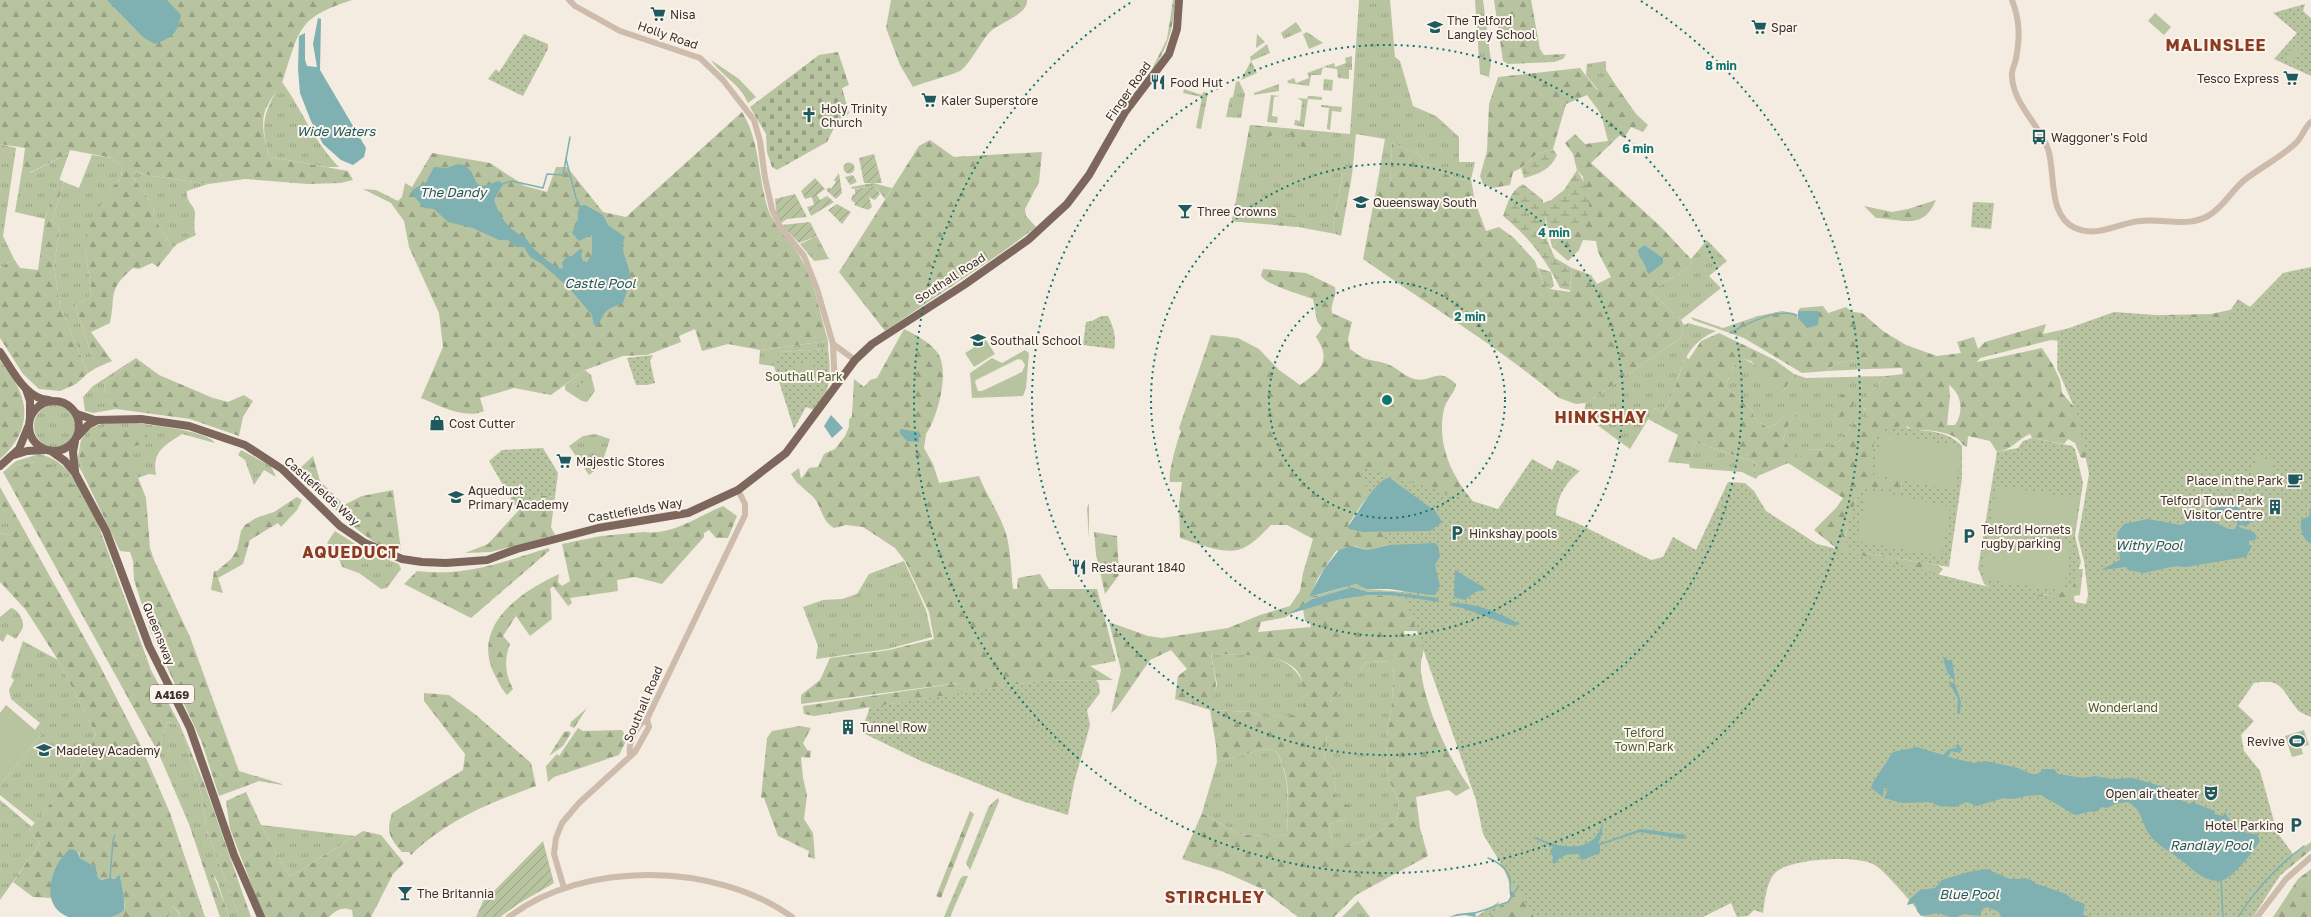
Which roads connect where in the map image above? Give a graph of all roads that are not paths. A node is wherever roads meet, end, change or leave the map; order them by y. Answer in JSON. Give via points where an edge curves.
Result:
{"nodes":[{"id":1,"x":569,"y":0,"type":"edge"},
{"id":2,"x":1178,"y":0,"type":"edge"},
{"id":3,"x":2012,"y":0,"type":"edge"},
{"id":4,"x":2311,"y":122,"type":"edge"},
{"id":5,"x":1079,"y":189,"type":"joint"},
{"id":6,"x":833,"y":344,"type":"junction"},
{"id":7,"x":0,"y":352,"type":"edge"},
{"id":8,"x":855,"y":360,"type":"junction"},
{"id":9,"x":26,"y":388,"type":"junction"},
{"id":10,"x":835,"y":388,"type":"junction"},
{"id":11,"x":52,"y":400,"type":"junction"},
{"id":12,"x":77,"y":414,"type":"junction"},
{"id":13,"x":99,"y":420,"type":"junction"},
{"id":14,"x":29,"y":422,"type":"junction"},
{"id":15,"x":77,"y":438,"type":"junction"},
{"id":16,"x":49,"y":451,"type":"junction"},
{"id":17,"x":10,"y":458,"type":"junction"},
{"id":18,"x":0,"y":466,"type":"edge"},
{"id":19,"x":75,"y":473,"type":"junction"},
{"id":20,"x":738,"y":490,"type":"junction"},
{"id":21,"x":2311,"y":857,"type":"edge"},
{"id":22,"x":564,"y":888,"type":"junction"},
{"id":23,"x":261,"y":917,"type":"edge"},
{"id":24,"x":509,"y":917,"type":"edge"},
{"id":25,"x":792,"y":917,"type":"edge"},
{"id":26,"x":2257,"y":917,"type":"edge"}],
"edges":[{"from":1,"to":6,"type":"street","name":"Holly Road","via":[[575,6],[620,30],[700,58],[710,66],[754,120],[772,209],[776,219],[804,256]]},
{"from":2,"to":5,"type":"main road","name":"Finger Road","via":[[1178,29],[1169,54],[1125,112]]},
{"from":3,"to":4,"type":"street","via":[[2020,34],[2012,76],[2015,91],[2048,148],[2055,201],[2062,216],[2075,228],[2092,232],[2104,231],[2139,221],[2190,222],[2207,216],[2248,177],[2288,151],[2303,136],[2307,124]]},
{"from":5,"to":8,"type":"main road","name":"Southall Road","via":[[1059,212],[1028,240],[872,344]]},
{"from":6,"to":8,"type":"street"},
{"from":6,"to":10,"type":"street","name":"Holly Road"},
{"from":7,"to":9,"type":"main road"},
{"from":8,"to":10,"type":"main road","name":"Southall Road"},
{"from":9,"to":11,"type":"main road","via":[[38,398]]},
{"from":9,"to":14,"type":"main road","via":[[30,401]]},
{"from":10,"to":20,"type":"main road","name":"Castlefields Way","via":[[786,452]]},
{"from":11,"to":12,"type":"main road","via":[[64,402]]},
{"from":11,"to":14,"type":"main road","via":[[38,406]]},
{"from":12,"to":13,"type":"main road","name":"Castlefields Way"},
{"from":12,"to":15,"type":"main road","via":[[80,429]]},
{"from":13,"to":15,"type":"main road","via":[[88,425]]},
{"from":13,"to":20,"type":"main road","name":"Castlefields Way","via":[[136,419],[189,426],[245,445],[282,469],[340,526],[365,543],[402,559],[432,563],[487,560],[598,528],[688,513]]},
{"from":14,"to":16,"type":"main road","via":[[34,441]]},
{"from":14,"to":17,"type":"main road","via":[[22,444]]},
{"from":15,"to":16,"type":"main road","via":[[65,449]]},
{"from":15,"to":19,"type":"main road","name":"Queensway","number":"A4169","via":[[72,459]]},
{"from":16,"to":17,"type":"main road","via":[[27,451]]},
{"from":16,"to":19,"type":"main road","name":"Queensway","number":"A4169","via":[[65,461]]},
{"from":17,"to":18,"type":"main road"},
{"from":19,"to":23,"type":"main road","name":"Queensway","number":"A4169","via":[[106,531],[149,646],[190,728],[234,855]]},
{"from":20,"to":22,"type":"street","name":"Southall Road","via":[[745,504],[745,515],[647,719],[641,723],[629,747],[630,755],[562,823],[556,838],[554,854]]},
{"from":21,"to":26,"type":"street","via":[[2286,879]]},
{"from":22,"to":24,"type":"street","via":[[525,906]]},
{"from":22,"to":25,"type":"street","via":[[608,879],[651,875],[673,876],[734,889],[766,902]]}]}
